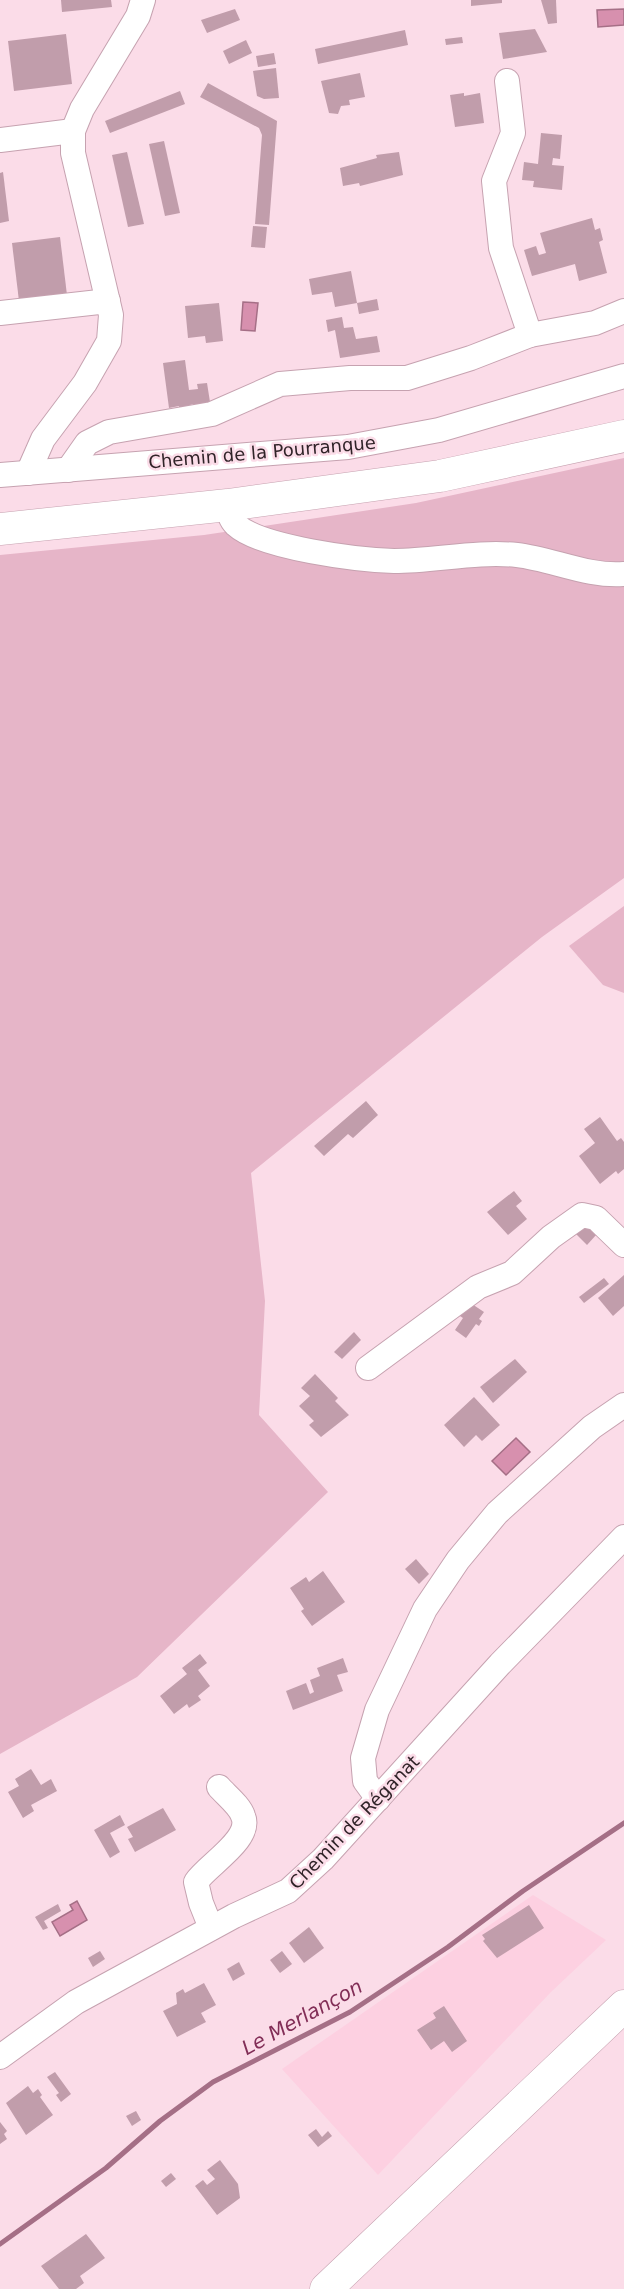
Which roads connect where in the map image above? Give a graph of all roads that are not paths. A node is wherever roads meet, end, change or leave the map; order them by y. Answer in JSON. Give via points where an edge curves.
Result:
{"nodes":[{"id":1,"x":143,"y":0,"type":"edge"},
{"id":2,"x":507,"y":81,"type":"dead end"},
{"id":3,"x":73,"y":131,"type":"junction"},
{"id":4,"x":0,"y":140,"type":"edge"},
{"id":5,"x":108,"y":301,"type":"junction"},
{"id":6,"x":624,"y":311,"type":"edge"},
{"id":7,"x":0,"y":313,"type":"edge"},
{"id":8,"x":530,"y":334,"type":"junction"},
{"id":9,"x":624,"y":376,"type":"edge"},
{"id":10,"x":624,"y":436,"type":"edge"},
{"id":11,"x":68,"y":470,"type":"junction"},
{"id":12,"x":28,"y":473,"type":"junction"},
{"id":13,"x":0,"y":475,"type":"edge"},
{"id":14,"x":228,"y":505,"type":"junction"},
{"id":15,"x":0,"y":529,"type":"edge"},
{"id":16,"x":624,"y":574,"type":"edge"},
{"id":17,"x":624,"y":1245,"type":"edge"},
{"id":18,"x":368,"y":1368,"type":"dead end"},
{"id":19,"x":624,"y":1405,"type":"edge"},
{"id":20,"x":624,"y":1537,"type":"edge"},
{"id":21,"x":219,"y":1787,"type":"dead end"},
{"id":22,"x":378,"y":1799,"type":"junction"},
{"id":23,"x":211,"y":1928,"type":"junction"},
{"id":24,"x":624,"y":2006,"type":"edge"},
{"id":25,"x":0,"y":2057,"type":"edge"},
{"id":26,"x":326,"y":2289,"type":"edge"}],
"edges":[{"from":1,"to":3,"type":"street","via":[[138,16]]},
{"from":2,"to":8,"type":"street","via":[[513,134],[494,181],[501,248]]},
{"from":3,"to":4,"type":"street"},
{"from":3,"to":5,"type":"street","via":[[73,153]]},
{"from":5,"to":7,"type":"street"},
{"from":5,"to":12,"type":"street","via":[[109,341],[85,383],[43,439]]},
{"from":6,"to":8,"type":"street","via":[[595,323]]},
{"from":8,"to":11,"type":"street","via":[[407,378],[280,384],[212,414],[109,432],[87,443]]},
{"from":9,"to":11,"type":"street","name":"Chemin de la Pourranque","via":[[439,430],[348,447]]},
{"from":10,"to":14,"type":"main road","via":[[440,476]]},
{"from":11,"to":12,"type":"street","name":"Chemin de la Pourranque"},
{"from":12,"to":13,"type":"street","name":"Chemin de la Pourranque"},
{"from":14,"to":15,"type":"main road"},
{"from":14,"to":16,"type":"street","via":[[229,517],[237,526],[266,541],[324,553],[394,561],[519,555]]},
{"from":17,"to":18,"type":"street","via":[[596,1218],[582,1215],[512,1273],[478,1287]]},
{"from":19,"to":22,"type":"street","via":[[592,1427],[497,1512],[425,1609],[377,1710],[363,1758],[365,1781]]},
{"from":20,"to":22,"type":"street","name":"Chemin de Réganat","via":[[500,1664]]},
{"from":21,"to":23,"type":"street","via":[[243,1816],[244,1830],[196,1882]]},
{"from":22,"to":23,"type":"street","name":"Chemin de Réganat","via":[[288,1891]]},
{"from":23,"to":25,"type":"street","name":"Chemin de Réganat","via":[[76,2002]]},
{"from":24,"to":26,"type":"main road"}]}
